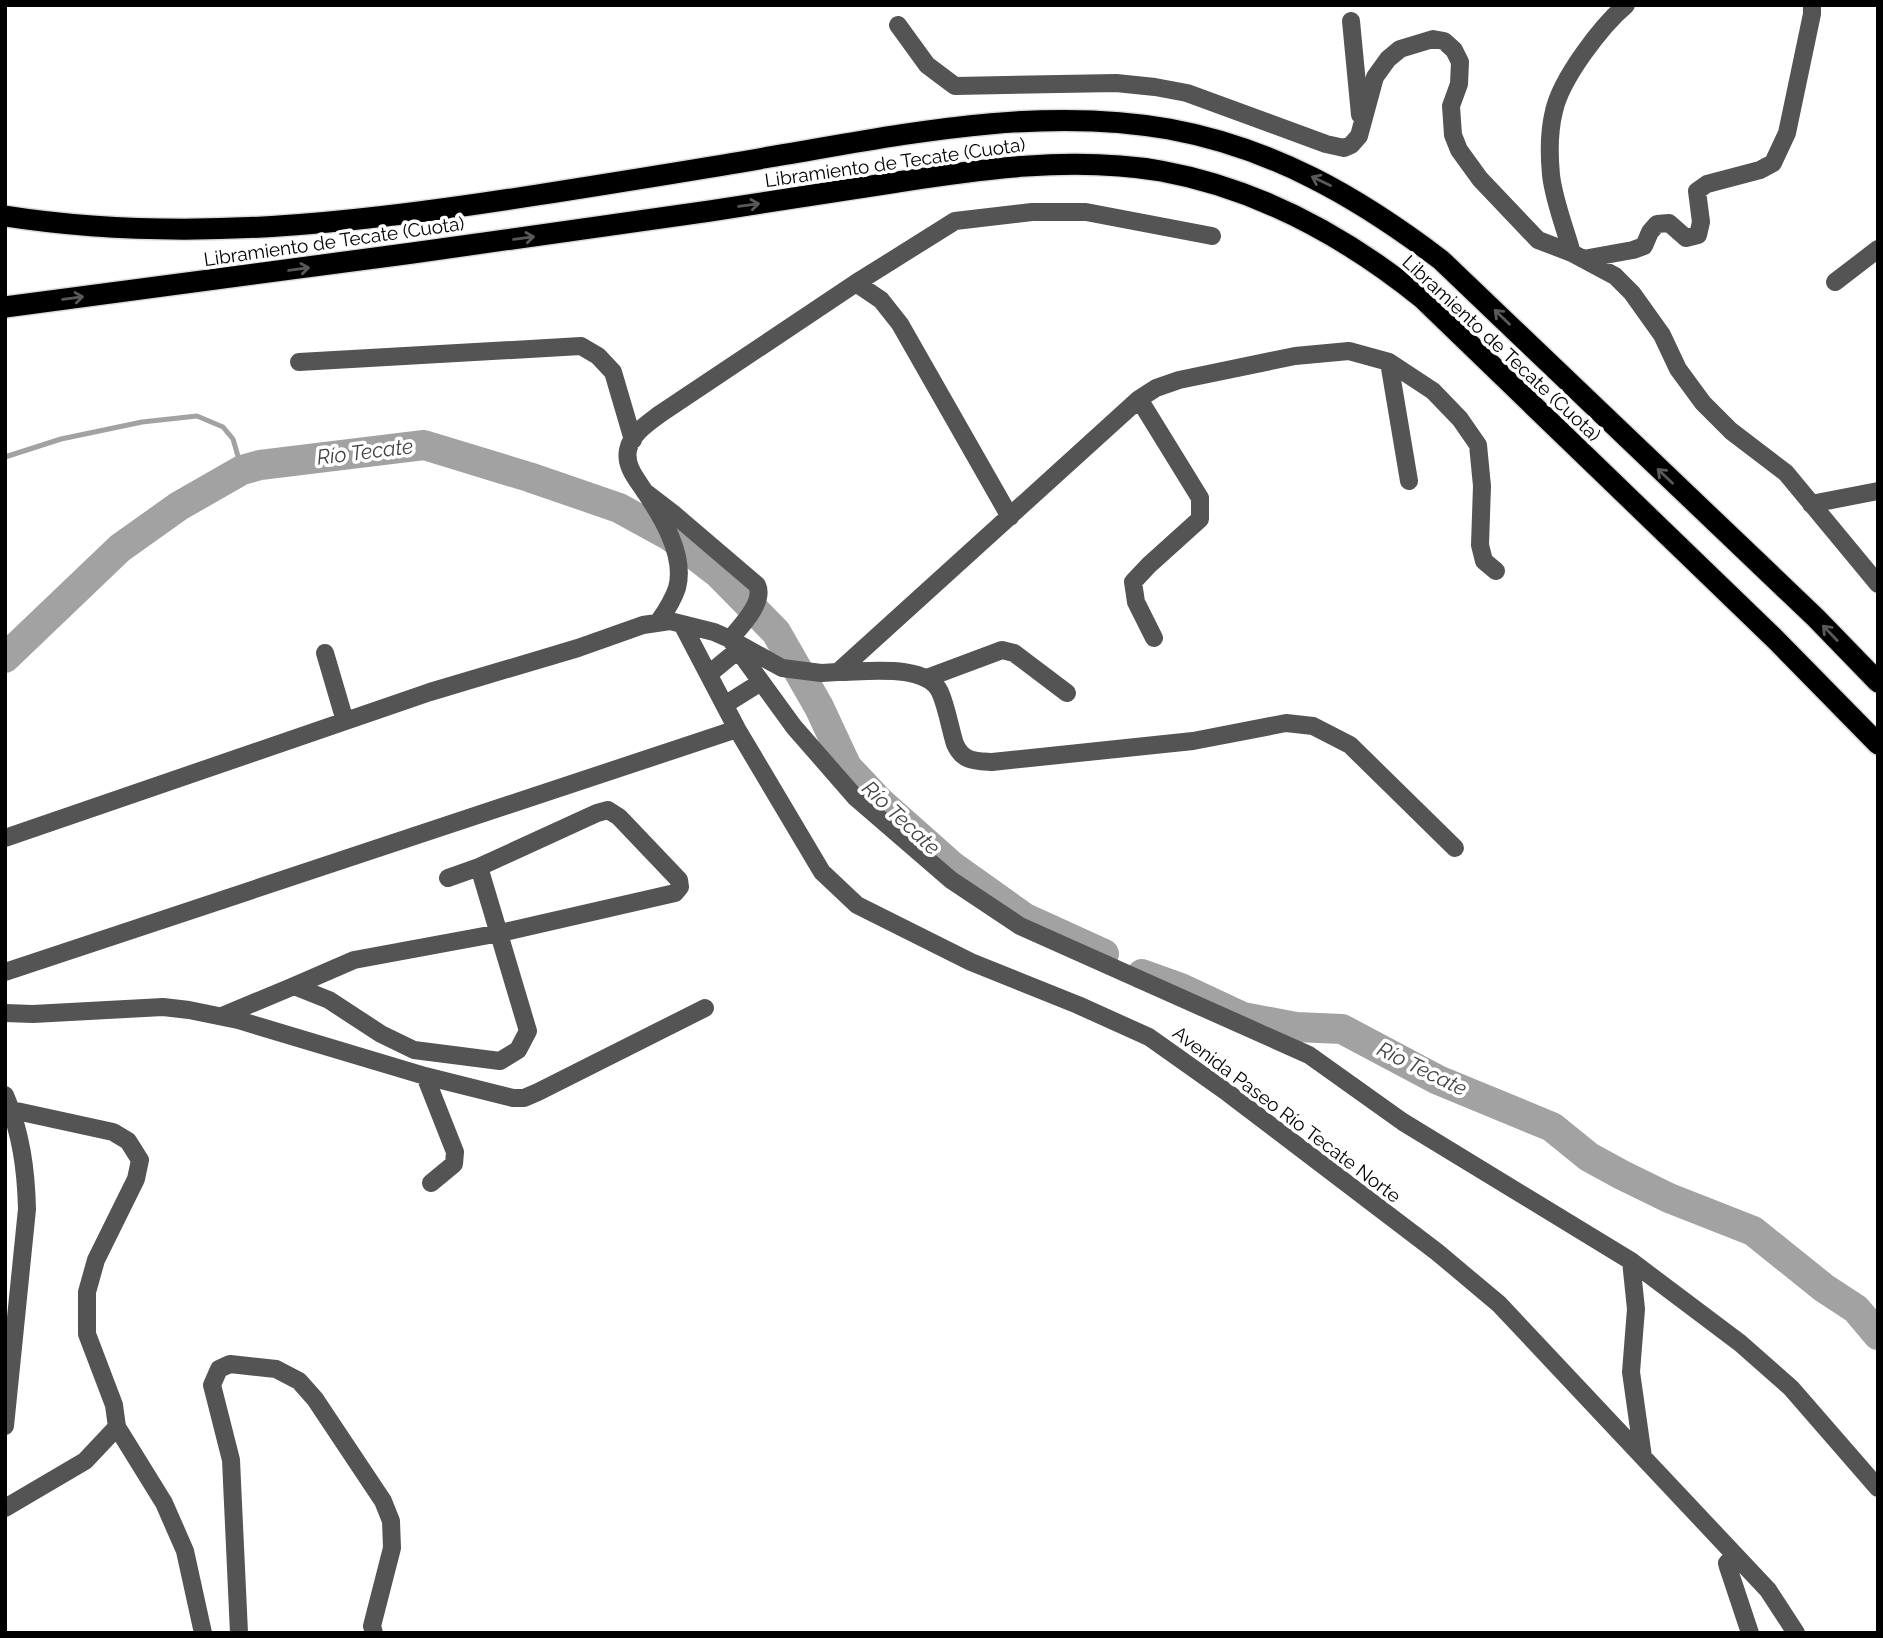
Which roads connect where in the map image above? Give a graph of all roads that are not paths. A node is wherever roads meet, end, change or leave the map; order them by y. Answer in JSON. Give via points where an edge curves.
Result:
{"nodes":[{"id":1,"x":1626,"y":5,"type":"edge"},
{"id":2,"x":1812,"y":5,"type":"edge"},
{"id":3,"x":1351,"y":21,"type":"dead end"},
{"id":4,"x":898,"y":25,"type":"dead end"},
{"id":5,"x":1361,"y":127,"type":"junction"},
{"id":6,"x":5,"y":216,"type":"edge"},
{"id":7,"x":1212,"y":236,"type":"dead end"},
{"id":8,"x":1878,"y":249,"type":"edge"},
{"id":9,"x":1578,"y":256,"type":"junction"},
{"id":10,"x":1835,"y":282,"type":"dead end"},
{"id":11,"x":856,"y":283,"type":"junction"},
{"id":12,"x":5,"y":307,"type":"edge"},
{"id":13,"x":299,"y":362,"type":"dead end"},
{"id":14,"x":1389,"y":362,"type":"junction"},
{"id":15,"x":1139,"y":399,"type":"junction"},
{"id":16,"x":633,"y":440,"type":"junction"},
{"id":17,"x":1409,"y":481,"type":"dead end"},
{"id":18,"x":1878,"y":491,"type":"edge"},
{"id":19,"x":645,"y":492,"type":"junction"},
{"id":20,"x":1811,"y":504,"type":"junction"},
{"id":21,"x":1010,"y":517,"type":"junction"},
{"id":22,"x":1496,"y":571,"type":"dead end"},
{"id":23,"x":1878,"y":584,"type":"edge"},
{"id":24,"x":659,"y":621,"type":"junction"},
{"id":25,"x":682,"y":624,"type":"junction"},
{"id":26,"x":1154,"y":638,"type":"dead end"},
{"id":27,"x":734,"y":645,"type":"junction"},
{"id":28,"x":325,"y":653,"type":"dead end"},
{"id":29,"x":830,"y":672,"type":"junction"},
{"id":30,"x":709,"y":674,"type":"junction"},
{"id":31,"x":927,"y":678,"type":"junction"},
{"id":32,"x":761,"y":682,"type":"junction"},
{"id":33,"x":1878,"y":682,"type":"edge"},
{"id":34,"x":1067,"y":692,"type":"dead end"},
{"id":35,"x":726,"y":704,"type":"junction"},
{"id":36,"x":345,"y":721,"type":"junction"},
{"id":37,"x":737,"y":729,"type":"junction"},
{"id":38,"x":1878,"y":744,"type":"edge"},
{"id":39,"x":5,"y":838,"type":"edge"},
{"id":40,"x":1455,"y":848,"type":"dead end"},
{"id":41,"x":480,"y":867,"type":"junction"},
{"id":42,"x":448,"y":878,"type":"dead end"},
{"id":43,"x":500,"y":933,"type":"junction"},
{"id":44,"x":5,"y":972,"type":"edge"},
{"id":45,"x":294,"y":986,"type":"junction"},
{"id":46,"x":705,"y":1008,"type":"dead end"},
{"id":47,"x":5,"y":1013,"type":"edge"},
{"id":48,"x":222,"y":1016,"type":"junction"},
{"id":49,"x":425,"y":1076,"type":"junction"},
{"id":50,"x":9,"y":1102,"type":"edge"},
{"id":51,"x":431,"y":1183,"type":"dead end"},
{"id":52,"x":1631,"y":1261,"type":"junction"},
{"id":53,"x":5,"y":1426,"type":"edge"},
{"id":54,"x":117,"y":1427,"type":"junction"},
{"id":55,"x":1643,"y":1457,"type":"junction"},
{"id":56,"x":1878,"y":1488,"type":"edge"},
{"id":57,"x":5,"y":1508,"type":"edge"},
{"id":58,"x":1735,"y":1555,"type":"junction"},
{"id":59,"x":203,"y":1633,"type":"edge"},
{"id":60,"x":239,"y":1633,"type":"edge"},
{"id":61,"x":374,"y":1633,"type":"edge"},
{"id":62,"x":1750,"y":1633,"type":"edge"},
{"id":63,"x":1796,"y":1633,"type":"edge"}],
"edges":[{"from":1,"to":9,"type":"street","via":[[1578,60],[1554,109],[1551,177]]},
{"from":2,"to":9,"type":"street","via":[[1787,133],[1773,163],[1697,191],[1698,235],[1686,238],[1669,223],[1657,224],[1644,246]]},
{"from":3,"to":5,"type":"street"},
{"from":4,"to":5,"type":"street","via":[[927,65],[955,86],[1116,83],[1155,87],[1187,93],[1344,148],[1359,136]]},
{"from":5,"to":9,"type":"street","via":[[1375,77],[1388,59],[1400,49],[1433,39],[1444,41],[1461,62],[1451,106],[1453,135],[1460,150],[1523,228],[1538,240]]},
{"from":33,"to":6,"type":"highway","name":"Libramiento de Tecate (Cuota)","one_way":true,"via":[[1441,260],[1326,183],[1256,153],[1198,135],[1104,121],[970,126],[470,205],[298,226],[101,228]]},
{"from":7,"to":11,"type":"street","via":[[1086,212],[1032,212],[955,221]]},
{"from":8,"to":10,"type":"street"},
{"from":9,"to":20,"type":"street","via":[[1615,276],[1632,293],[1703,403],[1786,473]]},
{"from":11,"to":16,"type":"street","via":[[660,414]]},
{"from":11,"to":21,"type":"street","via":[[881,300],[900,324]]},
{"from":12,"to":38,"type":"highway","name":"Libramiento de Tecate (Cuota)","one_way":true,"via":[[1015,166],[1119,166],[1201,180],[1249,194],[1308,221],[1347,243],[1422,298]]},
{"from":13,"to":16,"type":"street","via":[[581,346],[612,372]]},
{"from":14,"to":15,"type":"street","via":[[1349,351],[1295,356],[1179,380]]},
{"from":14,"to":17,"type":"street"},
{"from":14,"to":22,"type":"street","via":[[1433,391],[1478,445],[1480,545],[1484,561]]},
{"from":15,"to":21,"type":"street"},
{"from":15,"to":26,"type":"street","via":[[1200,498],[1200,519],[1133,582],[1136,602]]},
{"from":16,"to":19,"type":"street","via":[[628,449],[629,468]]},
{"from":18,"to":20,"type":"street"},
{"from":19,"to":24,"type":"street","via":[[670,536],[679,572],[674,597]]},
{"from":19,"to":27,"type":"street","via":[[753,578],[760,589]]},
{"from":20,"to":23,"type":"street"},
{"from":21,"to":29,"type":"street"},
{"from":24,"to":25,"type":"street"},
{"from":24,"to":36,"type":"street"},
{"from":25,"to":27,"type":"street","via":[[714,632]]},
{"from":25,"to":30,"type":"street","name":"Avenida Paseo Río Tecate Norte"},
{"from":27,"to":29,"type":"street","via":[[782,668]]},
{"from":27,"to":30,"type":"street"},
{"from":27,"to":32,"type":"street"},
{"from":28,"to":36,"type":"street"},
{"from":29,"to":31,"type":"street","via":[[910,673]]},
{"from":30,"to":35,"type":"street","name":"Avenida Paseo Río Tecate Norte"},
{"from":31,"to":34,"type":"street","via":[[1002,650],[1014,653]]},
{"from":31,"to":40,"type":"street","via":[[938,689],[955,744],[968,760],[992,762],[1192,741],[1286,723],[1313,726],[1350,745]]},
{"from":32,"to":35,"type":"street"},
{"from":32,"to":52,"type":"street","via":[[856,798],[951,880],[1020,926],[1309,1055],[1403,1122]]},
{"from":35,"to":37,"type":"street","name":"Avenida Paseo Río Tecate Norte"},
{"from":36,"to":39,"type":"street"},
{"from":37,"to":44,"type":"street"},
{"from":37,"to":55,"type":"street","name":"Avenida Paseo Río Tecate Norte","via":[[822,872],[857,905],[971,962],[1149,1037],[1437,1252],[1499,1304]]},
{"from":41,"to":42,"type":"street"},
{"from":41,"to":43,"type":"street"},
{"from":41,"to":43,"type":"street","via":[[608,810],[680,887],[675,893]]},
{"from":43,"to":45,"type":"street","via":[[354,960]]},
{"from":43,"to":45,"type":"street","via":[[528,1031],[518,1050],[500,1061],[414,1050],[329,1000]]},
{"from":45,"to":48,"type":"street"},
{"from":46,"to":49,"type":"street","via":[[524,1098],[502,1097]]},
{"from":47,"to":48,"type":"street","via":[[163,1007]]},
{"from":48,"to":49,"type":"street"},
{"from":49,"to":51,"type":"street","via":[[456,1152],[454,1164]]},
{"from":50,"to":53,"type":"street","via":[[22,1145],[27,1209]]},
{"from":50,"to":54,"type":"street","via":[[113,1132],[128,1141],[140,1160],[136,1179],[96,1260],[87,1292],[87,1334],[114,1405]]},
{"from":52,"to":55,"type":"street","via":[[1636,1309],[1631,1372]]},
{"from":52,"to":56,"type":"street","via":[[1740,1343],[1791,1388]]},
{"from":54,"to":57,"type":"street","via":[[85,1461]]},
{"from":54,"to":59,"type":"street","via":[[164,1503],[185,1551]]},
{"from":55,"to":58,"type":"street","name":"Avenida Paseo Río Tecate Norte"},
{"from":58,"to":62,"type":"street","via":[[1727,1563]]},
{"from":58,"to":63,"type":"street","name":"Avenida Paseo Río Tecate Norte","via":[[1768,1590]]},
{"from":60,"to":61,"type":"street","via":[[232,1460],[212,1385],[219,1369],[230,1364],[276,1369],[299,1381],[383,1501],[391,1521],[392,1548]]}]}
